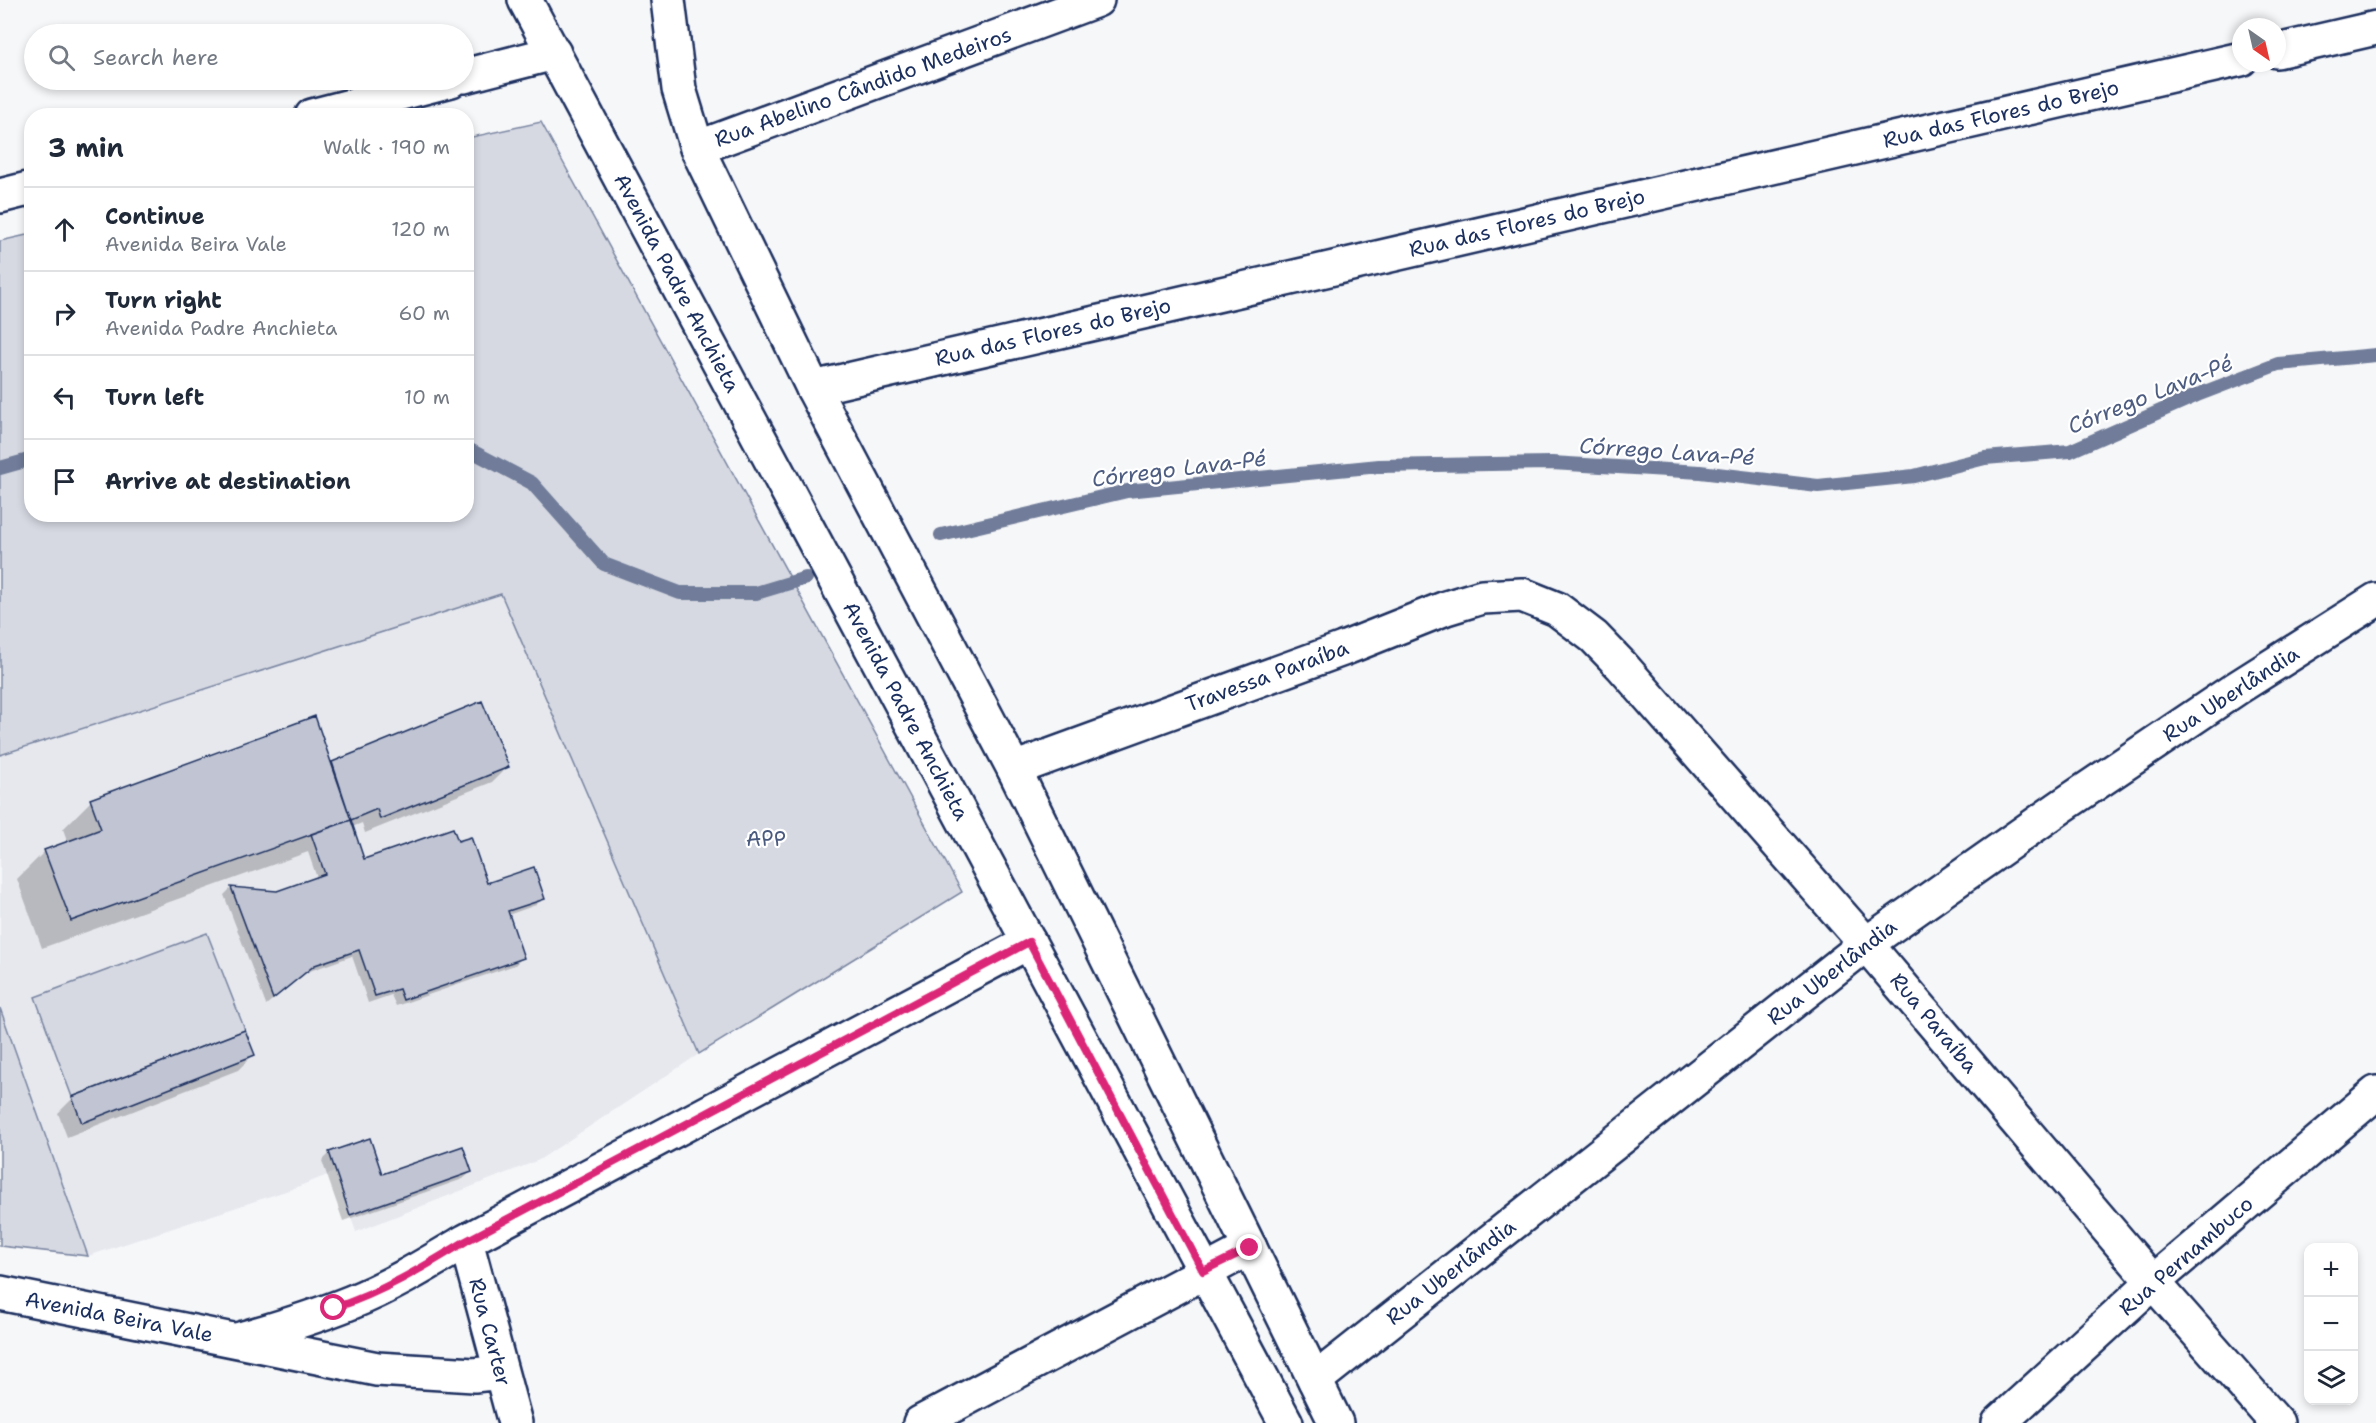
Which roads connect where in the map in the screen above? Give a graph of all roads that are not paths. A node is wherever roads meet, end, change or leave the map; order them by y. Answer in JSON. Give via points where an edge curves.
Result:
{"nodes":[{"id":1,"x":525,"y":0,"type":"edge"},
{"id":2,"x":668,"y":0,"type":"edge"},
{"id":3,"x":1097,"y":0,"type":"edge"},
{"id":4,"x":2376,"y":28,"type":"edge"},
{"id":5,"x":2286,"y":49,"type":"edge"},
{"id":6,"x":554,"y":53,"type":"junction"},
{"id":7,"x":2232,"y":61,"type":"edge"},
{"id":8,"x":474,"y":73,"type":"edge"},
{"id":9,"x":412,"y":90,"type":"edge"},
{"id":10,"x":343,"y":108,"type":"edge"},
{"id":11,"x":696,"y":148,"type":"junction"},
{"id":12,"x":24,"y":190,"type":"edge"},
{"id":13,"x":0,"y":196,"type":"edge"},
{"id":14,"x":813,"y":388,"type":"junction"},
{"id":15,"x":1522,"y":595,"type":"joint"},
{"id":16,"x":2376,"y":600,"type":"edge"},
{"id":17,"x":1014,"y":769,"type":"junction"},
{"id":18,"x":1029,"y":942,"type":"junction"},
{"id":19,"x":1866,"y":944,"type":"junction"},
{"id":20,"x":2376,"y":1093,"type":"edge"},
{"id":21,"x":466,"y":1241,"type":"junction"},
{"id":22,"x":1250,"y":1248,"type":"junction"},
{"id":23,"x":1203,"y":1271,"type":"junction"},
{"id":24,"x":2153,"y":1282,"type":"junction"},
{"id":25,"x":0,"y":1293,"type":"edge"},
{"id":26,"x":237,"y":1340,"type":"junction"},
{"id":27,"x":501,"y":1372,"type":"junction"},
{"id":28,"x":1315,"y":1380,"type":"junction"},
{"id":29,"x":515,"y":1423,"type":"edge"},
{"id":30,"x":920,"y":1423,"type":"edge"},
{"id":31,"x":1286,"y":1423,"type":"edge"},
{"id":32,"x":1336,"y":1423,"type":"edge"},
{"id":33,"x":1999,"y":1423,"type":"edge"},
{"id":34,"x":2277,"y":1423,"type":"edge"}],
"edges":[{"from":1,"to":6,"type":"street","name":"Avenida Padre Anchieta"},
{"from":2,"to":11,"type":"street","via":[[679,89]]},
{"from":3,"to":11,"type":"street","name":"Rua Abelino Cândido Medeiros"},
{"from":4,"to":5,"type":"street"},
{"from":6,"to":8,"type":"street"},
{"from":6,"to":18,"type":"street","name":"Avenida Padre Anchieta"},
{"from":7,"to":14,"type":"street","name":"Rua das Flores do Brejo"},
{"from":9,"to":10,"type":"street"},
{"from":11,"to":14,"type":"street"},
{"from":12,"to":13,"type":"street"},
{"from":14,"to":17,"type":"street"},
{"from":15,"to":17,"type":"street","name":"Travessa Paraíba","via":[[1482,597],[1446,608]]},
{"from":15,"to":19,"type":"street","name":"Rua Paraíba","via":[[1557,609],[1594,638]]},
{"from":16,"to":19,"type":"street","name":"Rua Uberlândia","via":[[2110,773]]},
{"from":17,"to":22,"type":"street"},
{"from":18,"to":21,"type":"street","name":"Avenida Beira Vale"},
{"from":18,"to":23,"type":"street","name":"Avenida Padre Anchieta"},
{"from":19,"to":24,"type":"street","name":"Rua Paraíba"},
{"from":19,"to":28,"type":"street","name":"Rua Uberlândia"},
{"from":20,"to":24,"type":"street","name":"Rua Pernambuco"},
{"from":21,"to":26,"type":"street","name":"Avenida Beira Vale","via":[[351,1302]]},
{"from":21,"to":27,"type":"street","name":"Rua Carter"},
{"from":22,"to":23,"type":"street"},
{"from":22,"to":28,"type":"street"},
{"from":23,"to":30,"type":"street"},
{"from":23,"to":31,"type":"street","name":"Avenida Padre Anchieta"},
{"from":24,"to":33,"type":"street","name":"Rua Pernambuco"},
{"from":24,"to":34,"type":"street","name":"Rua Paraíba"},
{"from":25,"to":26,"type":"street","name":"Avenida Beira Vale"},
{"from":26,"to":27,"type":"street","name":"Avenida Beira Vale","via":[[377,1370],[464,1375]]},
{"from":27,"to":29,"type":"street","name":"Rua Carter"},
{"from":28,"to":32,"type":"street"}]}
